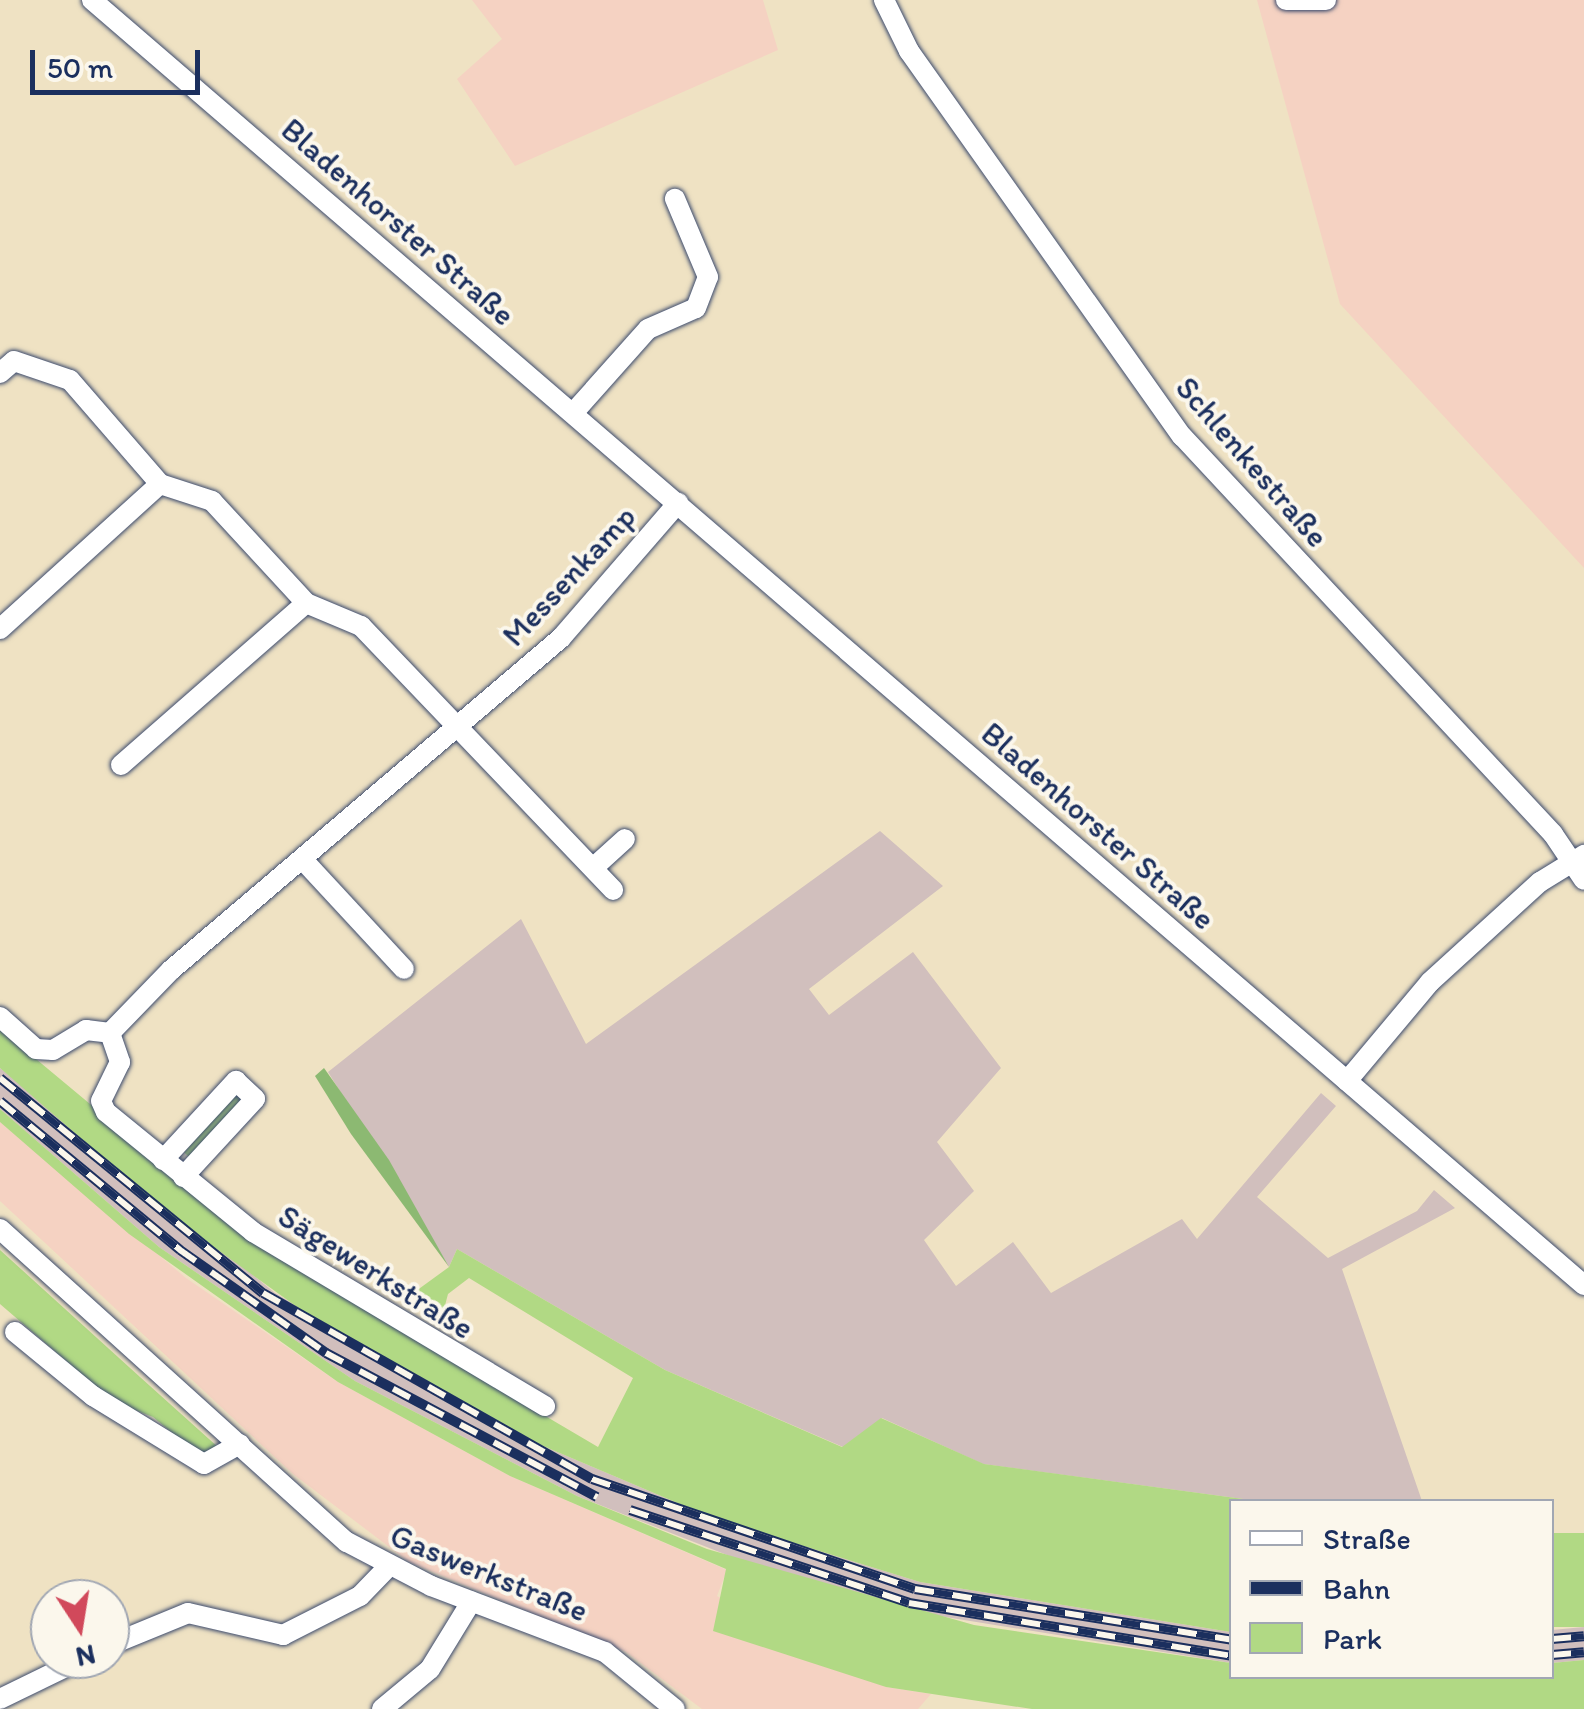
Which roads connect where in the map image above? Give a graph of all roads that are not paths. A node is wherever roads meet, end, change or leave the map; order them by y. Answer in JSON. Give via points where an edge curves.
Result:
{"nodes":[{"id":1,"x":92,"y":0,"type":"edge"},
{"id":2,"x":884,"y":0,"type":"edge"},
{"id":3,"x":1286,"y":0,"type":"edge"},
{"id":4,"x":1326,"y":0,"type":"edge"},
{"id":5,"x":675,"y":199,"type":"dead end"},
{"id":6,"x":0,"y":374,"type":"edge"},
{"id":7,"x":574,"y":412,"type":"junction"},
{"id":8,"x":160,"y":484,"type":"junction"},
{"id":9,"x":678,"y":503,"type":"junction"},
{"id":10,"x":306,"y":603,"type":"junction"},
{"id":11,"x":0,"y":629,"type":"edge"},
{"id":12,"x":454,"y":727,"type":"junction"},
{"id":13,"x":121,"y":765,"type":"dead end"},
{"id":14,"x":624,"y":839,"type":"dead end"},
{"id":15,"x":1577,"y":858,"type":"edge"},
{"id":16,"x":304,"y":861,"type":"junction"},
{"id":17,"x":593,"y":868,"type":"junction"},
{"id":18,"x":1584,"y":880,"type":"edge"},
{"id":19,"x":613,"y":890,"type":"dead end"},
{"id":20,"x":404,"y":969,"type":"dead end"},
{"id":21,"x":0,"y":1017,"type":"edge"},
{"id":22,"x":110,"y":1034,"type":"junction"},
{"id":23,"x":1348,"y":1080,"type":"junction"},
{"id":24,"x":163,"y":1160,"type":"junction"},
{"id":25,"x":183,"y":1177,"type":"junction"},
{"id":26,"x":0,"y":1229,"type":"edge"},
{"id":27,"x":1584,"y":1285,"type":"edge"},
{"id":28,"x":15,"y":1332,"type":"dead end"},
{"id":29,"x":545,"y":1406,"type":"dead end"},
{"id":30,"x":240,"y":1444,"type":"junction"},
{"id":31,"x":388,"y":1568,"type":"junction"},
{"id":32,"x":471,"y":1602,"type":"junction"},
{"id":33,"x":130,"y":1637,"type":"edge"},
{"id":34,"x":41,"y":1679,"type":"edge"},
{"id":35,"x":0,"y":1699,"type":"edge"},
{"id":36,"x":382,"y":1709,"type":"edge"},
{"id":37,"x":675,"y":1709,"type":"edge"}],
"edges":[{"from":1,"to":7,"type":"street","name":"Bladenhorster Straße"},
{"from":2,"to":15,"type":"street","name":"Schlenkestraße","via":[[908,50],[1182,436]]},
{"from":3,"to":4,"type":"street"},
{"from":5,"to":7,"type":"street","via":[[708,278],[696,308],[648,329]]},
{"from":6,"to":8,"type":"street","via":[[14,360],[70,380]]},
{"from":7,"to":9,"type":"street","name":"Bladenhorster Straße"},
{"from":8,"to":10,"type":"street","via":[[212,501]]},
{"from":8,"to":11,"type":"street"},
{"from":9,"to":12,"type":"street","name":"Messenkamp","via":[[561,638]]},
{"from":9,"to":23,"type":"street","name":"Bladenhorster Straße"},
{"from":10,"to":12,"type":"street","via":[[361,626]]},
{"from":10,"to":13,"type":"street"},
{"from":12,"to":16,"type":"street","name":"Messenkamp"},
{"from":12,"to":17,"type":"street"},
{"from":14,"to":17,"type":"street"},
{"from":15,"to":18,"type":"street","name":"Schlenkestraße"},
{"from":15,"to":23,"type":"street","via":[[1430,982]]},
{"from":16,"to":20,"type":"street"},
{"from":16,"to":22,"type":"street","name":"Messenkamp","via":[[171,970]]},
{"from":17,"to":19,"type":"street"},
{"from":21,"to":22,"type":"street","via":[[36,1049],[54,1050],[86,1030]]},
{"from":22,"to":24,"type":"street","name":"Sägewerkstraße","via":[[120,1062],[101,1101]]},
{"from":23,"to":27,"type":"street","name":"Bladenhorster Straße"},
{"from":24,"to":25,"type":"street","name":"Sägewerkstraße"},
{"from":24,"to":25,"type":"street","via":[[236,1081],[255,1098]]},
{"from":25,"to":29,"type":"street","name":"Sägewerkstraße","via":[[352,1298]]},
{"from":26,"to":30,"type":"street","name":"Gaswerkstraße"},
{"from":28,"to":30,"type":"street","via":[[93,1396],[204,1464]]},
{"from":30,"to":31,"type":"street","name":"Gaswerkstraße"},
{"from":31,"to":32,"type":"street","name":"Gaswerkstraße"},
{"from":31,"to":33,"type":"street","via":[[360,1596],[283,1635],[188,1613]]},
{"from":32,"to":36,"type":"street","via":[[430,1669]]},
{"from":32,"to":37,"type":"street","name":"Gaswerkstraße","via":[[605,1652]]},
{"from":34,"to":35,"type":"street"}]}
